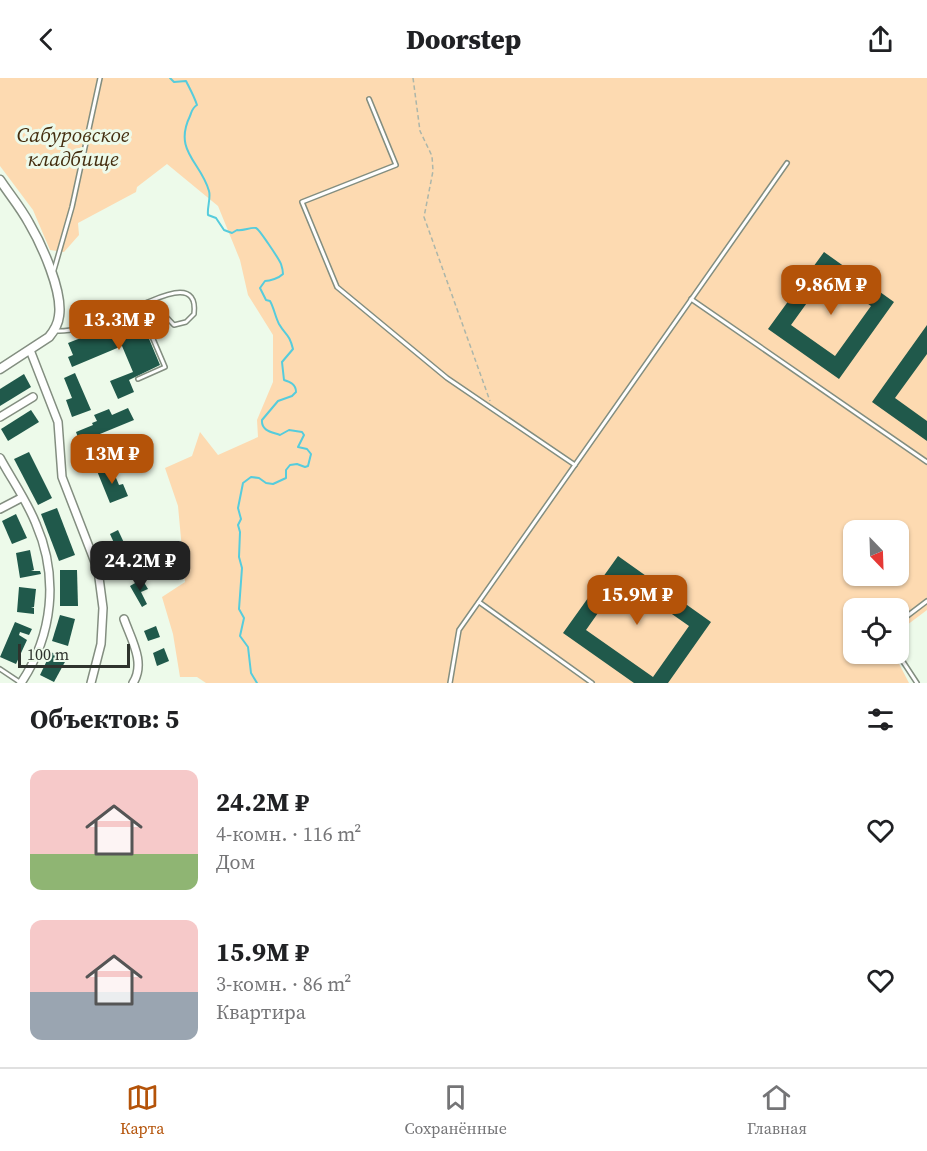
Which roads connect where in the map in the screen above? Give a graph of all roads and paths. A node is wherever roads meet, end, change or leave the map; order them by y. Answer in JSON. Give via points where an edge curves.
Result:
{"nodes":[{"id":1,"x":100,"y":78,"type":"edge"},
{"id":2,"x":413,"y":78,"type":"edge"},
{"id":3,"x":369,"y":99,"type":"dead end"},
{"id":4,"x":787,"y":162,"type":"dead end"},
{"id":5,"x":0,"y":180,"type":"edge"},
{"id":6,"x":51,"y":274,"type":"junction"},
{"id":7,"x":691,"y":299,"type":"junction"},
{"id":8,"x":148,"y":302,"type":"junction"},
{"id":9,"x":140,"y":306,"type":"junction"},
{"id":10,"x":54,"y":330,"type":"junction"},
{"id":11,"x":30,"y":350,"type":"junction"},
{"id":12,"x":0,"y":369,"type":"edge"},
{"id":13,"x":138,"y":379,"type":"dead end"},
{"id":14,"x":33,"y":397,"type":"dead end"},
{"id":15,"x":492,"y":409,"type":"junction"},
{"id":16,"x":0,"y":417,"type":"edge"},
{"id":17,"x":0,"y":458,"type":"edge"},
{"id":18,"x":927,"y":462,"type":"edge"},
{"id":19,"x":575,"y":465,"type":"junction"},
{"id":20,"x":21,"y":498,"type":"junction"},
{"id":21,"x":0,"y":509,"type":"edge"},
{"id":22,"x":927,"y":601,"type":"edge"},
{"id":23,"x":479,"y":603,"type":"junction"},
{"id":24,"x":909,"y":615,"type":"edge"},
{"id":25,"x":124,"y":619,"type":"dead end"},
{"id":26,"x":905,"y":664,"type":"edge"},
{"id":27,"x":0,"y":669,"type":"edge"},
{"id":28,"x":21,"y":683,"type":"edge"},
{"id":29,"x":91,"y":683,"type":"edge"},
{"id":30,"x":134,"y":683,"type":"edge"},
{"id":31,"x":450,"y":683,"type":"edge"},
{"id":32,"x":592,"y":683,"type":"edge"},
{"id":33,"x":917,"y":683,"type":"edge"}],
"edges":[{"from":1,"to":6,"type":"lane","via":[[72,207]]},
{"from":2,"to":15,"type":"path","via":[[420,131],[432,156],[424,217]]},
{"from":3,"to":15,"type":"lane","via":[[396,165],[302,202],[337,286],[447,378]]},
{"from":4,"to":7,"type":"lane"},
{"from":5,"to":6,"type":"street","via":[[30,224]]},
{"from":6,"to":10,"type":"street","via":[[60,308]]},
{"from":7,"to":18,"type":"lane"},
{"from":7,"to":19,"type":"lane"},
{"from":8,"to":8,"type":"lane","via":[[174,325],[186,322],[194,314],[191,298],[180,292]]},
{"from":8,"to":9,"type":"lane"},
{"from":9,"to":10,"type":"lane","via":[[68,332]]},
{"from":9,"to":13,"type":"lane","via":[[165,368]]},
{"from":10,"to":11,"type":"street"},
{"from":11,"to":12,"type":"street"},
{"from":11,"to":29,"type":"street","via":[[58,422],[62,477],[98,570],[103,608],[101,644]]},
{"from":14,"to":16,"type":"street"},
{"from":15,"to":19,"type":"lane"},
{"from":17,"to":20,"type":"street"},
{"from":19,"to":23,"type":"lane"},
{"from":20,"to":21,"type":"street"},
{"from":20,"to":28,"type":"street","via":[[45,545],[51,574],[45,633]]},
{"from":22,"to":24,"type":"lane"},
{"from":23,"to":31,"type":"lane","via":[[459,630]]},
{"from":23,"to":32,"type":"lane"},
{"from":25,"to":30,"type":"street","via":[[139,662]]},
{"from":26,"to":33,"type":"lane"},
{"from":27,"to":28,"type":"lane"}]}
